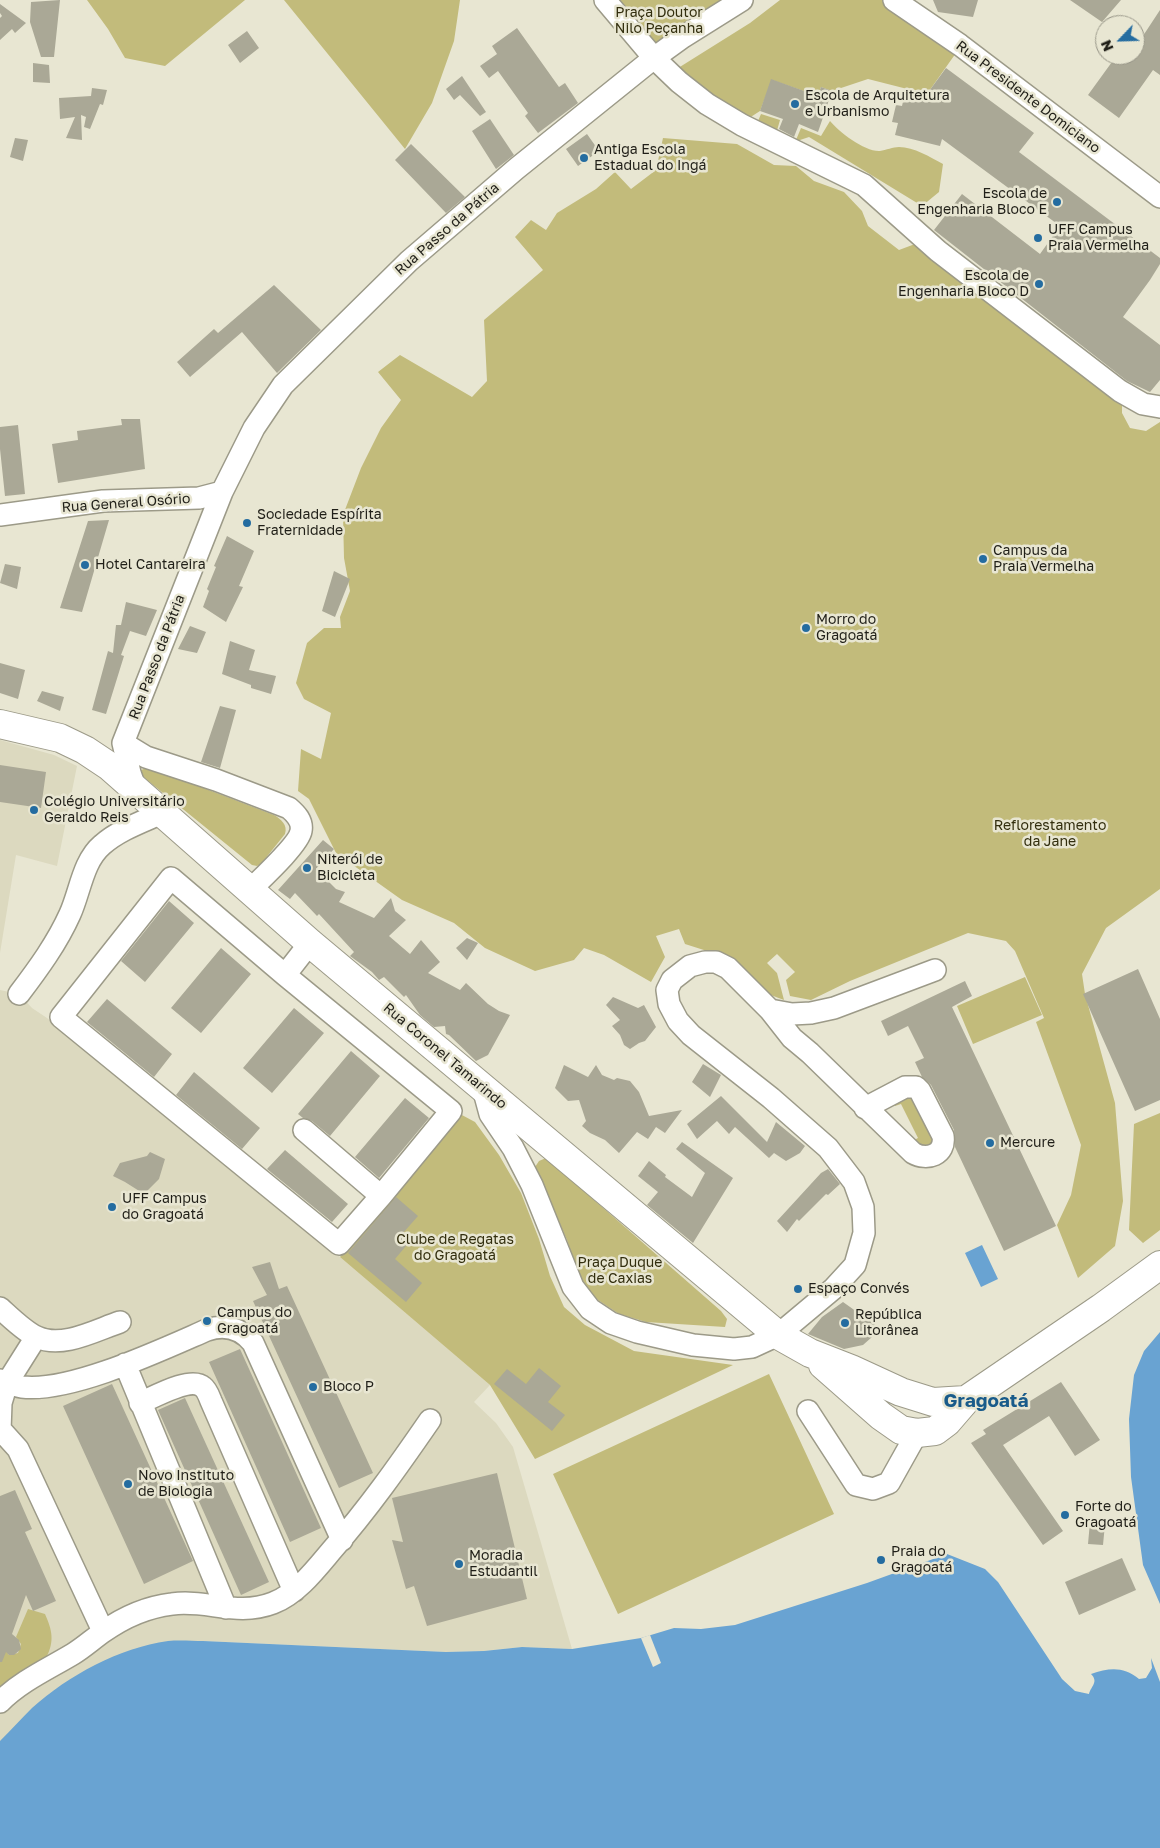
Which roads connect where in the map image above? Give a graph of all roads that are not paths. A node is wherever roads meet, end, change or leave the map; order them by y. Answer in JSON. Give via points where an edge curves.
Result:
{"nodes":[{"id":1,"x":605,"y":0,"type":"edge"},
{"id":2,"x":742,"y":0,"type":"edge"},
{"id":3,"x":894,"y":0,"type":"edge"},
{"id":4,"x":654,"y":58,"type":"junction"},
{"id":5,"x":1160,"y":197,"type":"edge"},
{"id":6,"x":1160,"y":406,"type":"edge"},
{"id":7,"x":222,"y":492,"type":"junction"},
{"id":8,"x":199,"y":498,"type":"junction"},
{"id":9,"x":0,"y":515,"type":"edge"},
{"id":10,"x":212,"y":515,"type":"junction"},
{"id":11,"x":0,"y":724,"type":"edge"},
{"id":12,"x":123,"y":743,"type":"junction"},
{"id":13,"x":85,"y":750,"type":"junction"},
{"id":14,"x":137,"y":791,"type":"junction"},
{"id":15,"x":162,"y":813,"type":"junction"},
{"id":16,"x":250,"y":890,"type":"junction"},
{"id":17,"x":310,"y":943,"type":"junction"},
{"id":18,"x":935,"y":970,"type":"dead end"},
{"id":19,"x":285,"y":975,"type":"junction"},
{"id":20,"x":19,"y":994,"type":"dead end"},
{"id":21,"x":770,"y":1010,"type":"junction"},
{"id":22,"x":483,"y":1088,"type":"junction"},
{"id":23,"x":865,"y":1108,"type":"dead end"},
{"id":24,"x":304,"y":1130,"type":"dead end"},
{"id":25,"x":381,"y":1196,"type":"junction"},
{"id":26,"x":1160,"y":1265,"type":"edge"},
{"id":27,"x":0,"y":1308,"type":"edge"},
{"id":28,"x":120,"y":1322,"type":"dead end"},
{"id":29,"x":778,"y":1335,"type":"junction"},
{"id":30,"x":36,"y":1337,"type":"junction"},
{"id":31,"x":810,"y":1354,"type":"junction"},
{"id":32,"x":125,"y":1364,"type":"junction"},
{"id":33,"x":4,"y":1382,"type":"edge"},
{"id":34,"x":913,"y":1396,"type":"junction"},
{"id":35,"x":966,"y":1400,"type":"junction"},
{"id":36,"x":140,"y":1403,"type":"junction"},
{"id":37,"x":808,"y":1411,"type":"dead end"},
{"id":38,"x":430,"y":1420,"type":"dead end"},
{"id":39,"x":887,"y":1421,"type":"junction"},
{"id":40,"x":0,"y":1430,"type":"edge"},
{"id":41,"x":917,"y":1433,"type":"junction"},
{"id":42,"x":342,"y":1540,"type":"junction"},
{"id":43,"x":294,"y":1591,"type":"junction"},
{"id":44,"x":226,"y":1608,"type":"junction"},
{"id":45,"x":103,"y":1631,"type":"junction"},
{"id":46,"x":0,"y":1702,"type":"edge"}],
"edges":[{"from":1,"to":4,"type":"street"},
{"from":2,"to":4,"type":"street","name":"Rua Passo da Pátria"},
{"from":3,"to":5,"type":"street","name":"Rua Presidente Domiciano","via":[[960,45]]},
{"from":4,"to":6,"type":"street","via":[[723,114],[864,185],[938,251],[1120,391],[1143,404]]},
{"from":4,"to":7,"type":"street","name":"Rua Passo da Pátria","via":[[516,169],[409,261],[324,343],[283,385],[254,428]]},
{"from":7,"to":8,"type":"street","name":"Rua General Osório"},
{"from":7,"to":10,"type":"street","name":"Rua Passo da Pátria"},
{"from":8,"to":9,"type":"street","name":"Rua General Osório","via":[[103,501]]},
{"from":8,"to":10,"type":"street"},
{"from":10,"to":12,"type":"street","name":"Rua Passo da Pátria"},
{"from":11,"to":13,"type":"main road","name":"Rua Coronel Tamarindo","via":[[60,738]]},
{"from":12,"to":13,"type":"street","via":[[109,750]]},
{"from":12,"to":14,"type":"street"},
{"from":12,"to":16,"type":"street","via":[[146,757],[216,780],[289,808],[296,814],[301,822],[296,842]]},
{"from":13,"to":14,"type":"main road","name":"Rua Coronel Tamarindo"},
{"from":14,"to":15,"type":"main road","name":"Rua Coronel Tamarindo"},
{"from":15,"to":16,"type":"main road","name":"Rua Coronel Tamarindo"},
{"from":15,"to":20,"type":"street","via":[[113,836],[100,846],[87,867],[70,915],[47,958]]},
{"from":16,"to":17,"type":"main road","name":"Rua Coronel Tamarindo"},
{"from":17,"to":19,"type":"street"},
{"from":17,"to":22,"type":"main road","name":"Rua Coronel Tamarindo"},
{"from":18,"to":21,"type":"street","via":[[834,1008],[792,1014]]},
{"from":19,"to":25,"type":"street","via":[[451,1111]]},
{"from":19,"to":25,"type":"street","via":[[171,878],[61,1017],[339,1244]]},
{"from":21,"to":23,"type":"street","via":[[792,1038]]},
{"from":21,"to":29,"type":"street","via":[[728,968],[716,962],[690,966],[672,980],[667,990],[669,1004],[678,1021],[691,1035],[828,1148],[854,1182],[863,1207],[864,1232],[855,1265],[833,1289]]},
{"from":22,"to":29,"type":"main road","name":"Rua Coronel Tamarindo"},
{"from":22,"to":29,"type":"street","via":[[490,1114],[532,1185],[573,1287],[590,1308],[611,1323],[693,1345],[752,1348]]},
{"from":24,"to":25,"type":"street"},
{"from":26,"to":35,"type":"main road"},
{"from":27,"to":30,"type":"street"},
{"from":28,"to":30,"type":"street","via":[[71,1339],[52,1341]]},
{"from":29,"to":31,"type":"main road","name":"Rua Coronel Tamarindo"},
{"from":30,"to":33,"type":"street"},
{"from":31,"to":34,"type":"main road","name":"Rua Coronel Tamarindo"},
{"from":31,"to":39,"type":"main road","name":"Rua Coronel Tamarindo"},
{"from":32,"to":33,"type":"street","via":[[75,1381],[40,1387],[20,1387]]},
{"from":32,"to":36,"type":"street"},
{"from":32,"to":42,"type":"street","via":[[216,1327],[235,1329],[248,1337]]},
{"from":33,"to":40,"type":"street"},
{"from":34,"to":35,"type":"main road","name":"Rua Coronel Tamarindo","via":[[941,1402]]},
{"from":34,"to":39,"type":"main road","via":[[894,1396],[889,1403]]},
{"from":34,"to":41,"type":"main road","via":[[928,1408],[928,1416]]},
{"from":35,"to":41,"type":"main road","via":[[935,1431]]},
{"from":36,"to":43,"type":"street","via":[[187,1384],[203,1387]]},
{"from":36,"to":44,"type":"street"},
{"from":37,"to":41,"type":"street","via":[[856,1485],[874,1489],[889,1483]]},
{"from":38,"to":42,"type":"street"},
{"from":39,"to":41,"type":"main road","name":"Rua Coronel Tamarindo","via":[[900,1430]]},
{"from":40,"to":45,"type":"street","via":[[18,1448]]},
{"from":42,"to":43,"type":"street"},
{"from":43,"to":44,"type":"street","via":[[274,1603],[245,1610]]},
{"from":44,"to":45,"type":"street","via":[[174,1603],[134,1614]]},
{"from":45,"to":46,"type":"street","via":[[74,1654],[30,1678]]}]}
